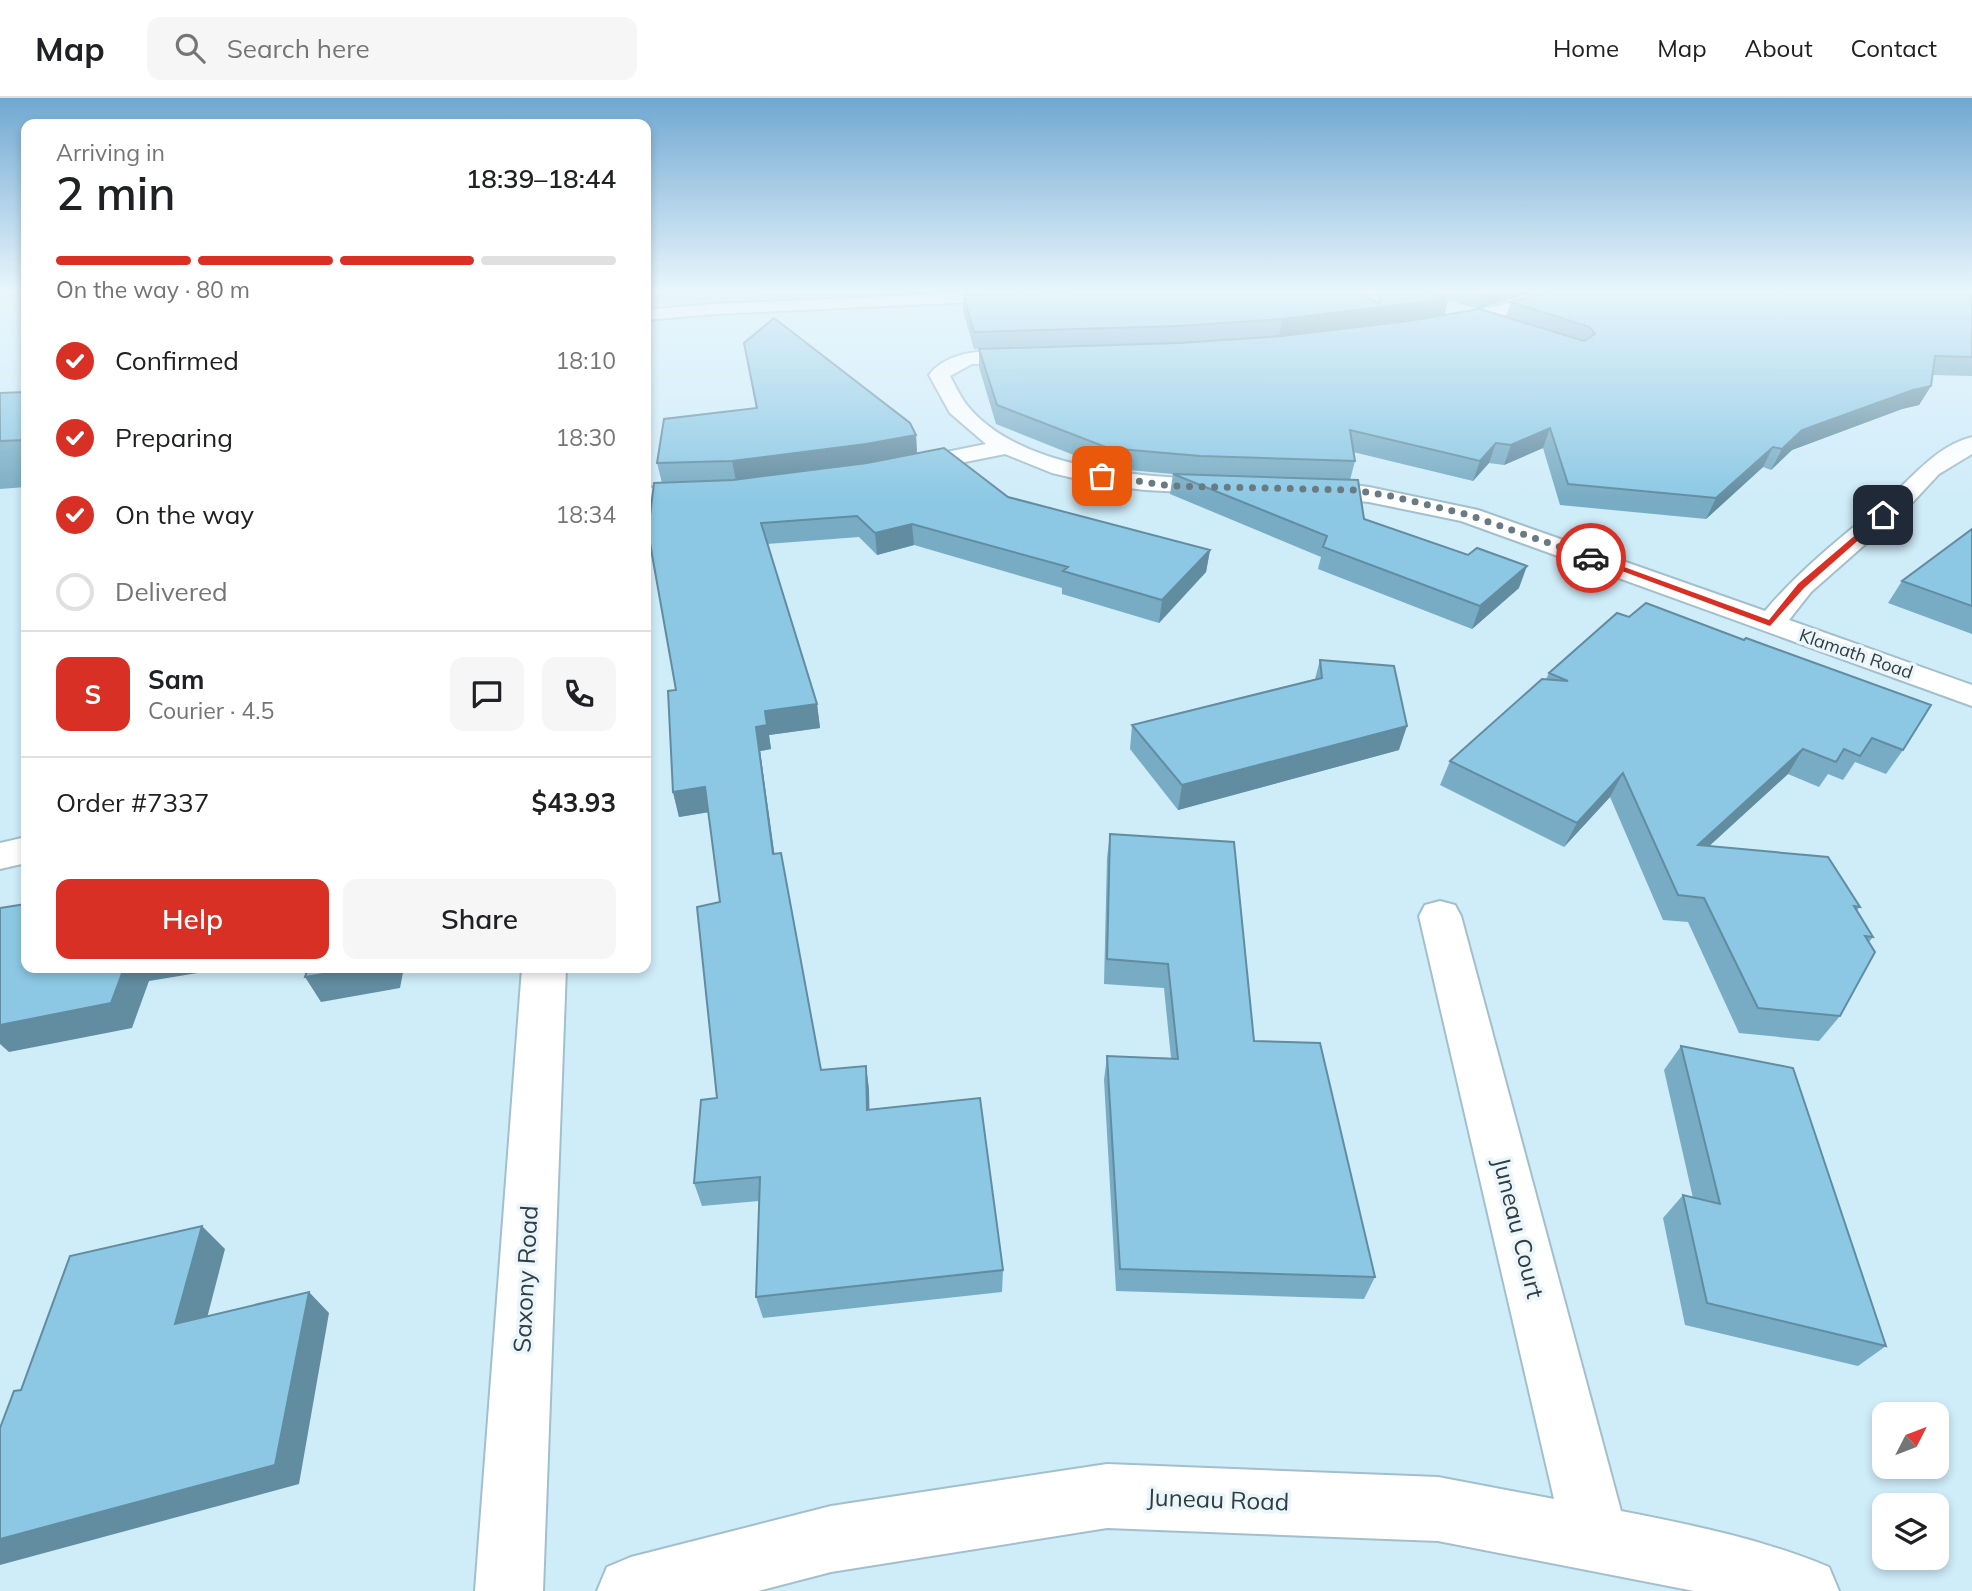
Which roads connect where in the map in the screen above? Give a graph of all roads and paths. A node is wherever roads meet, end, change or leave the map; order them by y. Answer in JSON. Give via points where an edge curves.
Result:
{"nodes":[{"id":1,"x":963,"y":361,"type":"edge"},
{"id":2,"x":1006,"y":447,"type":"junction"},
{"id":3,"x":1965,"y":455,"type":"edge"},
{"id":4,"x":881,"y":472,"type":"edge"},
{"id":5,"x":1241,"y":488,"type":"edge"},
{"id":6,"x":1283,"y":489,"type":"edge"},
{"id":7,"x":736,"y":491,"type":"edge"},
{"id":8,"x":651,"y":495,"type":"edge"},
{"id":9,"x":1770,"y":624,"type":"junction"},
{"id":10,"x":1972,"y":696,"type":"edge"},
{"id":11,"x":21,"y":851,"type":"edge"},
{"id":12,"x":0,"y":856,"type":"edge"},
{"id":13,"x":1440,"y":916,"type":"dead end"},
{"id":14,"x":544,"y":973,"type":"edge"},
{"id":15,"x":1596,"y":1540,"type":"junction"},
{"id":16,"x":509,"y":1591,"type":"edge"},
{"id":17,"x":631,"y":1591,"type":"edge"},
{"id":18,"x":1805,"y":1591,"type":"edge"}],
"edges":[{"from":1,"to":2,"type":"street","via":[[939,375],[946,394],[970,423]]},
{"from":2,"to":4,"type":"street"},
{"from":2,"to":5,"type":"street","via":[[1035,460],[1122,480]]},
{"from":3,"to":9,"type":"street","via":[[1930,469],[1801,586]]},
{"from":6,"to":9,"type":"street","name":"Klamath Road","via":[[1353,490],[1469,515]]},
{"from":7,"to":8,"type":"street"},
{"from":9,"to":10,"type":"street","name":"Klamath Road"},
{"from":11,"to":12,"type":"street"},
{"from":13,"to":15,"type":"street","name":"Juneau Court"},
{"from":14,"to":16,"type":"street","name":"Saxony Road"},
{"from":15,"to":17,"type":"street","name":"Juneau Road","via":[[1438,1509],[1107,1496],[831,1539]]},
{"from":15,"to":18,"type":"street","name":"Juneau Road","via":[[1715,1562]]}]}
